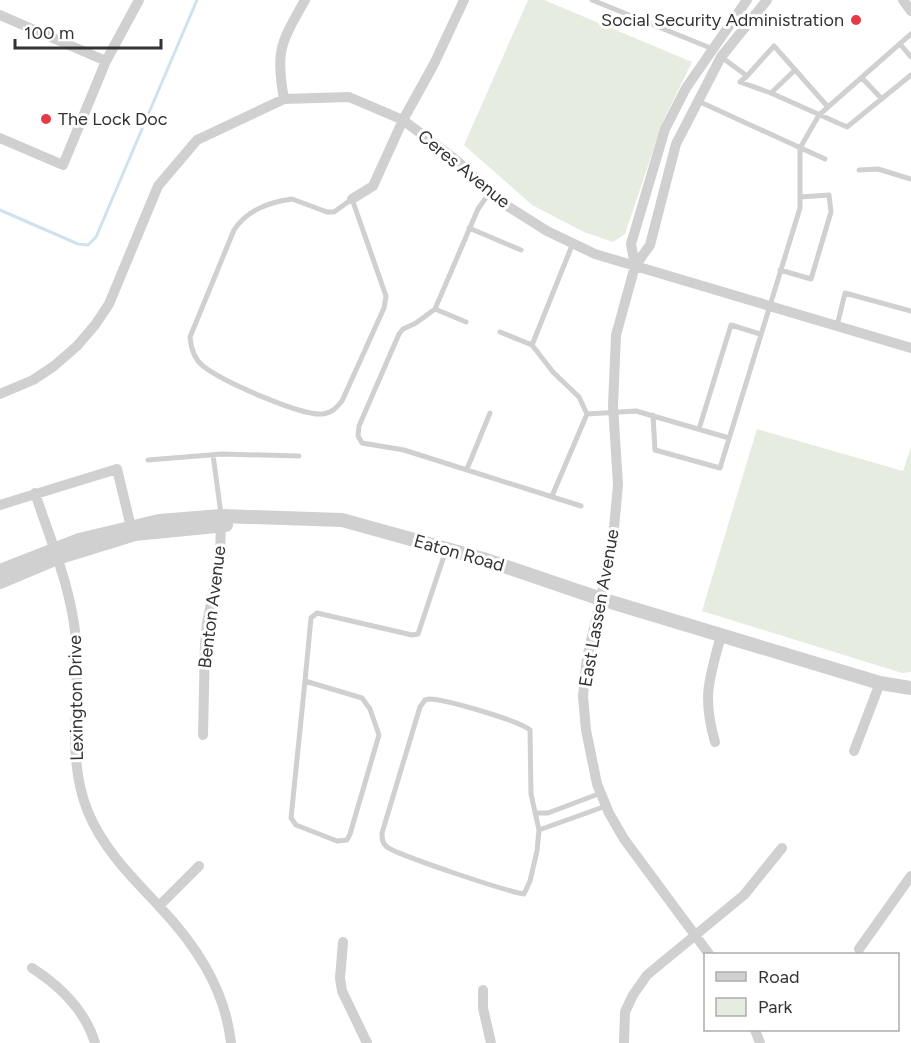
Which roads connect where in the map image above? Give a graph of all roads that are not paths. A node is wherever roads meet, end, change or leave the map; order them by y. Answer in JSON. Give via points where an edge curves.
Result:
{"nodes":[{"id":1,"x":139,"y":0,"type":"edge"},
{"id":2,"x":304,"y":0,"type":"edge"},
{"id":3,"x":464,"y":0,"type":"edge"},
{"id":4,"x":592,"y":0,"type":"edge"},
{"id":5,"x":747,"y":0,"type":"edge"},
{"id":6,"x":767,"y":0,"type":"edge"},
{"id":7,"x":0,"y":15,"type":"edge"},
{"id":8,"x":911,"y":34,"type":"edge"},
{"id":9,"x":900,"y":44,"type":"junction"},
{"id":10,"x":712,"y":48,"type":"junction"},
{"id":11,"x":721,"y":57,"type":"junction"},
{"id":12,"x":911,"y":57,"type":"edge"},
{"id":13,"x":106,"y":61,"type":"junction"},
{"id":14,"x":795,"y":70,"type":"junction"},
{"id":15,"x":911,"y":75,"type":"edge"},
{"id":16,"x":747,"y":76,"type":"junction"},
{"id":17,"x":862,"y":78,"type":"junction"},
{"id":18,"x":771,"y":93,"type":"junction"},
{"id":19,"x":284,"y":99,"type":"junction"},
{"id":20,"x":882,"y":99,"type":"junction"},
{"id":21,"x":698,"y":101,"type":"junction"},
{"id":22,"x":828,"y":107,"type":"junction"},
{"id":23,"x":819,"y":115,"type":"junction"},
{"id":24,"x":403,"y":120,"type":"junction"},
{"id":25,"x":665,"y":129,"type":"junction"},
{"id":26,"x":681,"y":135,"type":"junction"},
{"id":27,"x":0,"y":138,"type":"edge"},
{"id":28,"x":800,"y":148,"type":"junction"},
{"id":29,"x":825,"y":159,"type":"dead end"},
{"id":30,"x":859,"y":170,"type":"dead end"},
{"id":31,"x":911,"y":180,"type":"edge"},
{"id":32,"x":490,"y":192,"type":"junction"},
{"id":33,"x":800,"y":197,"type":"junction"},
{"id":34,"x":352,"y":199,"type":"junction"},
{"id":35,"x":470,"y":228,"type":"junction"},
{"id":36,"x":573,"y":243,"type":"junction"},
{"id":37,"x":520,"y":250,"type":"dead end"},
{"id":38,"x":635,"y":266,"type":"junction"},
{"id":39,"x":780,"y":270,"type":"junction"},
{"id":40,"x":769,"y":306,"type":"junction"},
{"id":41,"x":435,"y":309,"type":"junction"},
{"id":42,"x":911,"y":311,"type":"edge"},
{"id":43,"x":466,"y":322,"type":"dead end"},
{"id":44,"x":837,"y":326,"type":"junction"},
{"id":45,"x":500,"y":332,"type":"dead end"},
{"id":46,"x":760,"y":334,"type":"junction"},
{"id":47,"x":532,"y":345,"type":"junction"},
{"id":48,"x":911,"y":348,"type":"edge"},
{"id":49,"x":0,"y":394,"type":"edge"},
{"id":50,"x":490,"y":413,"type":"dead end"},
{"id":51,"x":614,"y":413,"type":"junction"},
{"id":52,"x":587,"y":414,"type":"junction"},
{"id":53,"x":652,"y":415,"type":"junction"},
{"id":54,"x":699,"y":429,"type":"junction"},
{"id":55,"x":729,"y":438,"type":"junction"},
{"id":56,"x":213,"y":454,"type":"junction"},
{"id":57,"x":300,"y":456,"type":"dead end"},
{"id":58,"x":148,"y":460,"type":"dead end"},
{"id":59,"x":467,"y":469,"type":"junction"},
{"id":60,"x":35,"y":493,"type":"junction"},
{"id":61,"x":552,"y":496,"type":"junction"},
{"id":62,"x":0,"y":505,"type":"edge"},
{"id":63,"x":581,"y":506,"type":"dead end"},
{"id":64,"x":221,"y":520,"type":"junction"},
{"id":65,"x":131,"y":527,"type":"junction"},
{"id":66,"x":56,"y":553,"type":"junction"},
{"id":67,"x":445,"y":553,"type":"junction"},
{"id":68,"x":0,"y":571,"type":"edge"},
{"id":69,"x":0,"y":582,"type":"edge"},
{"id":70,"x":600,"y":603,"type":"junction"},
{"id":71,"x":721,"y":636,"type":"junction"},
{"id":72,"x":304,"y":681,"type":"junction"},
{"id":73,"x":880,"y":683,"type":"junction"},
{"id":74,"x":911,"y":688,"type":"edge"},
{"id":75,"x":203,"y":735,"type":"dead end"},
{"id":76,"x":715,"y":742,"type":"dead end"},
{"id":77,"x":854,"y":751,"type":"dead end"},
{"id":78,"x":600,"y":792,"type":"junction"},
{"id":79,"x":606,"y":806,"type":"junction"},
{"id":80,"x":535,"y":813,"type":"junction"},
{"id":81,"x":539,"y":830,"type":"junction"},
{"id":82,"x":782,"y":849,"type":"dead end"},
{"id":83,"x":199,"y":866,"type":"dead end"},
{"id":84,"x":911,"y":876,"type":"edge"},
{"id":85,"x":159,"y":906,"type":"junction"},
{"id":86,"x":695,"y":936,"type":"junction"},
{"id":87,"x":343,"y":942,"type":"dead end"},
{"id":88,"x":859,"y":949,"type":"dead end"},
{"id":89,"x":708,"y":953,"type":"edge"},
{"id":90,"x":32,"y":968,"type":"dead end"},
{"id":91,"x":483,"y":990,"type":"dead end"},
{"id":92,"x":95,"y":1043,"type":"edge"},
{"id":93,"x":231,"y":1043,"type":"edge"},
{"id":94,"x":367,"y":1043,"type":"edge"},
{"id":95,"x":492,"y":1043,"type":"edge"},
{"id":96,"x":624,"y":1043,"type":"edge"}],
"edges":[{"from":1,"to":13,"type":"street"},
{"from":2,"to":19,"type":"street","via":[[282,40],[279,68]]},
{"from":3,"to":24,"type":"street"},
{"from":4,"to":10,"type":"lane"},
{"from":5,"to":10,"type":"street","name":"East Lassen Avenue"},
{"from":6,"to":11,"type":"street","name":"East Lassen Avenue"},
{"from":7,"to":13,"type":"street"},
{"from":8,"to":9,"type":"lane"},
{"from":9,"to":12,"type":"lane"},
{"from":9,"to":17,"type":"lane"},
{"from":10,"to":11,"type":"lane"},
{"from":10,"to":25,"type":"street","name":"East Lassen Avenue"},
{"from":11,"to":16,"type":"lane"},
{"from":11,"to":21,"type":"street","name":"East Lassen Avenue"},
{"from":13,"to":27,"type":"street","via":[[63,165]]},
{"from":14,"to":16,"type":"lane","via":[[774,46]]},
{"from":14,"to":18,"type":"lane"},
{"from":14,"to":22,"type":"lane"},
{"from":15,"to":20,"type":"lane"},
{"from":16,"to":18,"type":"lane","via":[[740,82]]},
{"from":17,"to":20,"type":"lane"},
{"from":17,"to":22,"type":"lane"},
{"from":18,"to":23,"type":"lane"},
{"from":19,"to":24,"type":"street","name":"Ceres Avenue","via":[[349,97]]},
{"from":19,"to":49,"type":"street","name":"Ceres Avenue","via":[[197,140],[158,186],[113,294],[95,325],[54,366]]},
{"from":20,"to":23,"type":"lane","via":[[847,127]]},
{"from":21,"to":26,"type":"street","name":"East Lassen Avenue"},
{"from":21,"to":28,"type":"lane"},
{"from":22,"to":23,"type":"lane"},
{"from":23,"to":28,"type":"lane"},
{"from":24,"to":32,"type":"street","name":"Ceres Avenue"},
{"from":24,"to":34,"type":"street","via":[[373,186]]},
{"from":25,"to":26,"type":"street"},
{"from":25,"to":38,"type":"street","name":"East Lassen Avenue","via":[[632,244]]},
{"from":26,"to":38,"type":"street","name":"East Lassen Avenue","via":[[668,169],[650,245]]},
{"from":28,"to":29,"type":"lane"},
{"from":28,"to":33,"type":"lane"},
{"from":30,"to":31,"type":"lane","via":[[878,169]]},
{"from":32,"to":35,"type":"lane"},
{"from":32,"to":36,"type":"street","name":"Ceres Avenue","via":[[547,231]]},
{"from":33,"to":39,"type":"lane"},
{"from":33,"to":39,"type":"lane","via":[[829,195],[831,212],[811,279]]},
{"from":34,"to":34,"type":"lane","via":[[386,296],[342,401],[333,411],[323,414],[264,398],[201,365],[191,350],[190,337],[242,219],[277,201],[292,199],[334,212]]},
{"from":35,"to":37,"type":"lane"},
{"from":35,"to":41,"type":"lane"},
{"from":36,"to":38,"type":"street","name":"Ceres Avenue"},
{"from":36,"to":47,"type":"lane"},
{"from":38,"to":40,"type":"street","name":"Ceres Avenue"},
{"from":38,"to":51,"type":"street","name":"East Lassen Avenue","via":[[616,335]]},
{"from":39,"to":40,"type":"lane"},
{"from":40,"to":44,"type":"street","name":"Ceres Avenue"},
{"from":40,"to":46,"type":"lane"},
{"from":41,"to":43,"type":"lane"},
{"from":41,"to":59,"type":"lane","via":[[399,334],[358,436],[362,443],[404,450]]},
{"from":42,"to":44,"type":"lane","via":[[845,293]]},
{"from":44,"to":48,"type":"street","name":"Ceres Avenue"},
{"from":45,"to":47,"type":"lane"},
{"from":46,"to":54,"type":"lane","via":[[731,326]]},
{"from":46,"to":55,"type":"lane"},
{"from":47,"to":52,"type":"lane","via":[[579,397]]},
{"from":50,"to":59,"type":"lane"},
{"from":51,"to":52,"type":"lane"},
{"from":51,"to":53,"type":"lane","via":[[636,411]]},
{"from":51,"to":70,"type":"street","name":"East Lassen Avenue","via":[[618,485],[612,549]]},
{"from":52,"to":61,"type":"lane"},
{"from":53,"to":54,"type":"lane"},
{"from":53,"to":55,"type":"lane","via":[[655,450],[720,468]]},
{"from":54,"to":55,"type":"lane"},
{"from":56,"to":57,"type":"lane"},
{"from":56,"to":58,"type":"lane"},
{"from":56,"to":64,"type":"lane"},
{"from":59,"to":61,"type":"lane"},
{"from":60,"to":62,"type":"street"},
{"from":60,"to":65,"type":"street","via":[[117,469]]},
{"from":60,"to":66,"type":"street","name":"Lexington Drive"},
{"from":61,"to":63,"type":"lane"},
{"from":64,"to":65,"type":"street","name":"Eaton Road","via":[[159,521]]},
{"from":64,"to":66,"type":"street","via":[[135,534]]},
{"from":64,"to":67,"type":"street","name":"Eaton Road","via":[[342,520]]},
{"from":64,"to":75,"type":"street","name":"Benton Avenue","via":[[220,560],[205,644]]},
{"from":65,"to":66,"type":"street","name":"Eaton Road"},
{"from":66,"to":68,"type":"street","name":"Eaton Road"},
{"from":66,"to":69,"type":"street"},
{"from":66,"to":85,"type":"street","name":"Lexington Drive","via":[[74,621],[75,759],[87,810],[115,860]]},
{"from":67,"to":70,"type":"street","name":"Eaton Road","via":[[483,559]]},
{"from":67,"to":72,"type":"lane","via":[[418,634],[314,614]]},
{"from":70,"to":71,"type":"street","name":"Eaton Road"},
{"from":70,"to":78,"type":"street","name":"East Lassen Avenue","via":[[583,696]]},
{"from":71,"to":73,"type":"street","name":"Eaton Road"},
{"from":71,"to":76,"type":"street","via":[[707,698]]},
{"from":72,"to":72,"type":"lane","via":[[362,698],[379,735],[347,840],[337,841],[296,825],[291,818]]},
{"from":73,"to":74,"type":"street","name":"Eaton Road"},
{"from":73,"to":77,"type":"street"},
{"from":78,"to":79,"type":"street","name":"East Lassen Avenue"},
{"from":78,"to":80,"type":"lane","via":[[548,813]]},
{"from":79,"to":81,"type":"lane"},
{"from":79,"to":86,"type":"street","name":"East Lassen Avenue","via":[[624,839]]},
{"from":80,"to":81,"type":"lane"},
{"from":80,"to":81,"type":"lane","via":[[530,781],[530,730],[443,701],[429,699],[423,703],[382,833],[386,847],[524,894]]},
{"from":82,"to":86,"type":"street","via":[[744,895]]},
{"from":83,"to":85,"type":"street"},
{"from":84,"to":88,"type":"street"},
{"from":85,"to":93,"type":"street","name":"Lexington Drive","via":[[208,971],[225,1013]]},
{"from":86,"to":89,"type":"street","name":"East Lassen Avenue"},
{"from":86,"to":96,"type":"street","via":[[647,975],[633,994],[625,1012]]},
{"from":87,"to":94,"type":"street","via":[[342,991]]},
{"from":90,"to":92,"type":"street","via":[[54,983],[80,1012]]},
{"from":91,"to":95,"type":"street","via":[[484,1017]]}]}
